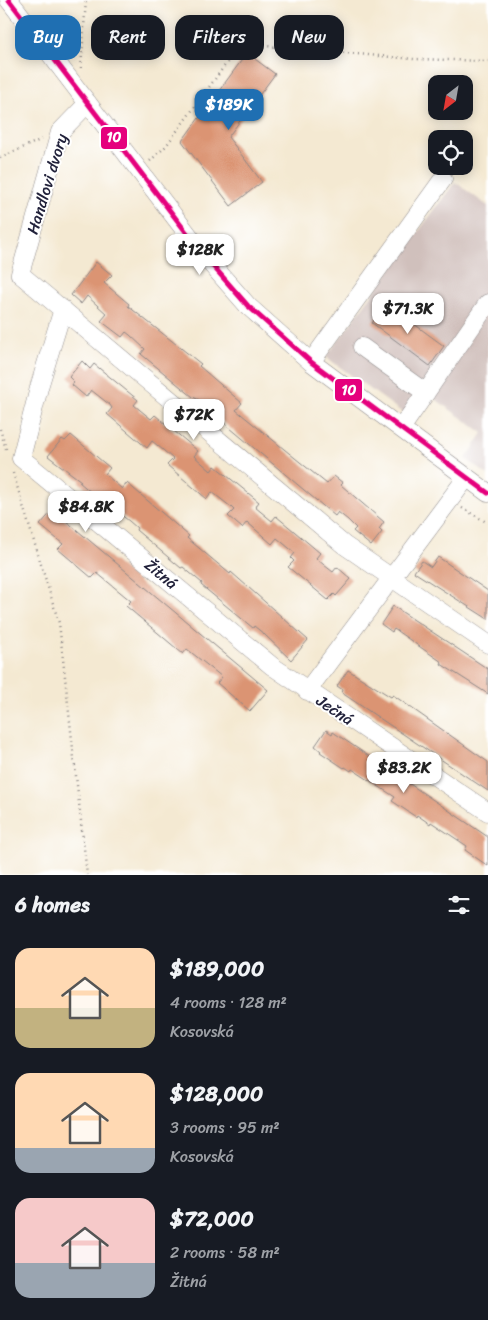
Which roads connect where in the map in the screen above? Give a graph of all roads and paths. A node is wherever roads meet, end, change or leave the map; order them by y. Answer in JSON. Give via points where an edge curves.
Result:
{"nodes":[{"id":1,"x":9,"y":0,"type":"edge"},
{"id":2,"x":86,"y":0,"type":"edge"},
{"id":3,"x":488,"y":61,"type":"edge"},
{"id":4,"x":84,"y":97,"type":"junction"},
{"id":5,"x":60,"y":132,"type":"junction"},
{"id":6,"x":0,"y":158,"type":"edge"},
{"id":7,"x":139,"y":169,"type":"junction"},
{"id":8,"x":443,"y":179,"type":"dead end"},
{"id":9,"x":488,"y":303,"type":"edge"},
{"id":10,"x":63,"y":309,"type":"junction"},
{"id":11,"x":362,"y":347,"type":"dead end"},
{"id":12,"x":311,"y":362,"type":"junction"},
{"id":13,"x":426,"y":393,"type":"junction"},
{"id":14,"x":402,"y":427,"type":"junction"},
{"id":15,"x":0,"y":429,"type":"edge"},
{"id":16,"x":8,"y":456,"type":"dead end"},
{"id":17,"x":11,"y":466,"type":"dead end"},
{"id":18,"x":467,"y":477,"type":"junction"},
{"id":19,"x":488,"y":493,"type":"edge"},
{"id":20,"x":459,"y":506,"type":"dead end"},
{"id":21,"x":488,"y":523,"type":"edge"},
{"id":22,"x":391,"y":576,"type":"junction"},
{"id":23,"x":488,"y":644,"type":"edge"},
{"id":24,"x":307,"y":691,"type":"junction"},
{"id":25,"x":488,"y":812,"type":"edge"},
{"id":26,"x":87,"y":875,"type":"edge"}],
"edges":[{"from":1,"to":4,"type":"street"},
{"from":2,"to":4,"type":"path"},
{"from":3,"to":7,"type":"path","via":[[414,59],[244,44],[166,146]]},
{"from":4,"to":5,"type":"street","name":"Handlovi dvory"},
{"from":4,"to":7,"type":"street"},
{"from":5,"to":6,"type":"path"},
{"from":5,"to":10,"type":"street","name":"Handlovi dvory","via":[[20,274]]},
{"from":7,"to":12,"type":"street","via":[[206,258],[248,306]]},
{"from":8,"to":12,"type":"street"},
{"from":9,"to":13,"type":"street"},
{"from":10,"to":22,"type":"street","via":[[344,545]]},
{"from":10,"to":24,"type":"street","name":"Žitná","via":[[22,458],[272,666]]},
{"from":11,"to":13,"type":"street"},
{"from":12,"to":14,"type":"street"},
{"from":13,"to":14,"type":"street"},
{"from":14,"to":18,"type":"street"},
{"from":15,"to":16,"type":"path"},
{"from":17,"to":26,"type":"path","via":[[59,623]]},
{"from":18,"to":19,"type":"street"},
{"from":18,"to":22,"type":"street"},
{"from":20,"to":21,"type":"path"},
{"from":22,"to":23,"type":"street"},
{"from":22,"to":24,"type":"street"},
{"from":24,"to":25,"type":"street","name":"Ječná"}]}
